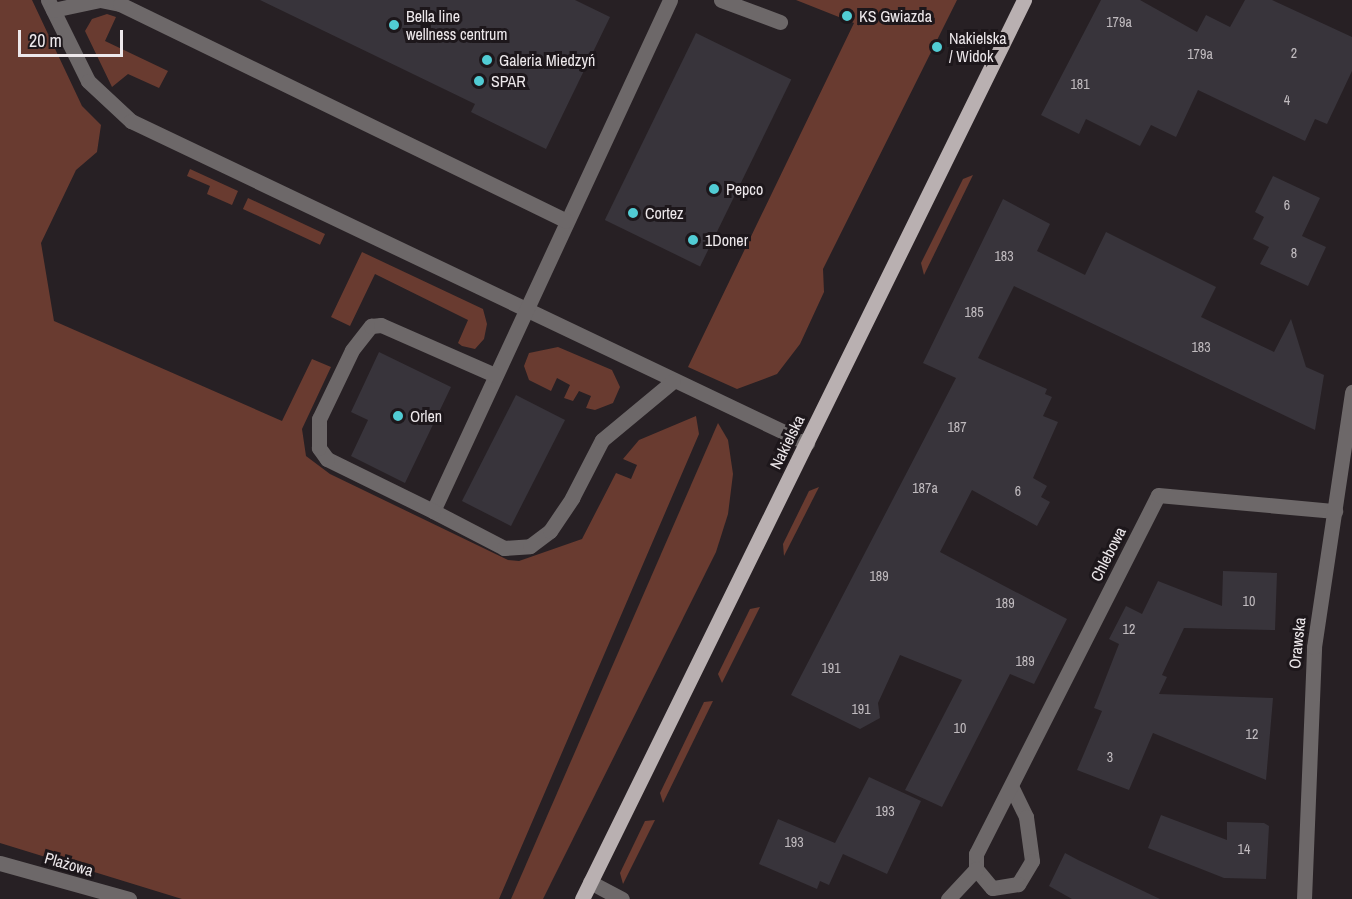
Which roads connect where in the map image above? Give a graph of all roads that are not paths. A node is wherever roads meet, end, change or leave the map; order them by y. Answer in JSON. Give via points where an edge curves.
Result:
{"nodes":[{"id":1,"x":670,"y":0,"type":"edge"},
{"id":2,"x":721,"y":0,"type":"edge"},
{"id":3,"x":1024,"y":0,"type":"edge"},
{"id":4,"x":50,"y":5,"type":"edge"},
{"id":5,"x":780,"y":22,"type":"dead end"},
{"id":6,"x":566,"y":221,"type":"junction"},
{"id":7,"x":527,"y":310,"type":"junction"},
{"id":8,"x":495,"y":375,"type":"junction"},
{"id":9,"x":673,"y":381,"type":"junction"},
{"id":10,"x":1352,"y":392,"type":"edge"},
{"id":11,"x":807,"y":443,"type":"junction"},
{"id":12,"x":434,"y":510,"type":"junction"},
{"id":13,"x":1335,"y":511,"type":"junction"},
{"id":14,"x":1012,"y":788,"type":"junction"},
{"id":15,"x":0,"y":863,"type":"edge"},
{"id":16,"x":976,"y":869,"type":"junction"},
{"id":17,"x":590,"y":882,"type":"junction"},
{"id":18,"x":129,"y":899,"type":"edge"},
{"id":19,"x":582,"y":899,"type":"edge"},
{"id":20,"x":622,"y":899,"type":"edge"},
{"id":21,"x":948,"y":899,"type":"edge"},
{"id":22,"x":1304,"y":899,"type":"edge"}],
"edges":[{"from":1,"to":6,"type":"street"},
{"from":2,"to":5,"type":"street"},
{"from":3,"to":11,"type":"main road","name":"Nakielska"},
{"from":4,"to":6,"type":"street","via":[[100,0],[120,4]]},
{"from":4,"to":7,"type":"street","via":[[88,81],[131,121]]},
{"from":6,"to":7,"type":"street"},
{"from":7,"to":8,"type":"street"},
{"from":7,"to":9,"type":"street"},
{"from":8,"to":12,"type":"street"},
{"from":8,"to":12,"type":"street","via":[[381,325],[371,326],[352,350],[319,419],[319,448],[327,459]]},
{"from":9,"to":11,"type":"street"},
{"from":9,"to":12,"type":"street","via":[[602,440],[550,531],[530,546],[504,548]]},
{"from":10,"to":13,"type":"street","name":"Orawska"},
{"from":11,"to":17,"type":"main road","name":"Nakielska"},
{"from":13,"to":14,"type":"street","name":"Chlebowa","via":[[1158,495]]},
{"from":13,"to":22,"type":"street","name":"Orawska","via":[[1312,677]]},
{"from":14,"to":16,"type":"street","name":"Chlebowa","via":[[987,829],[976,854]]},
{"from":14,"to":16,"type":"street","via":[[1032,840],[1027,875],[1018,884],[992,888]]},
{"from":15,"to":18,"type":"street","name":"Plażowa"},
{"from":16,"to":21,"type":"street"},
{"from":17,"to":19,"type":"main road","name":"Nakielska"},
{"from":17,"to":20,"type":"street"}]}
